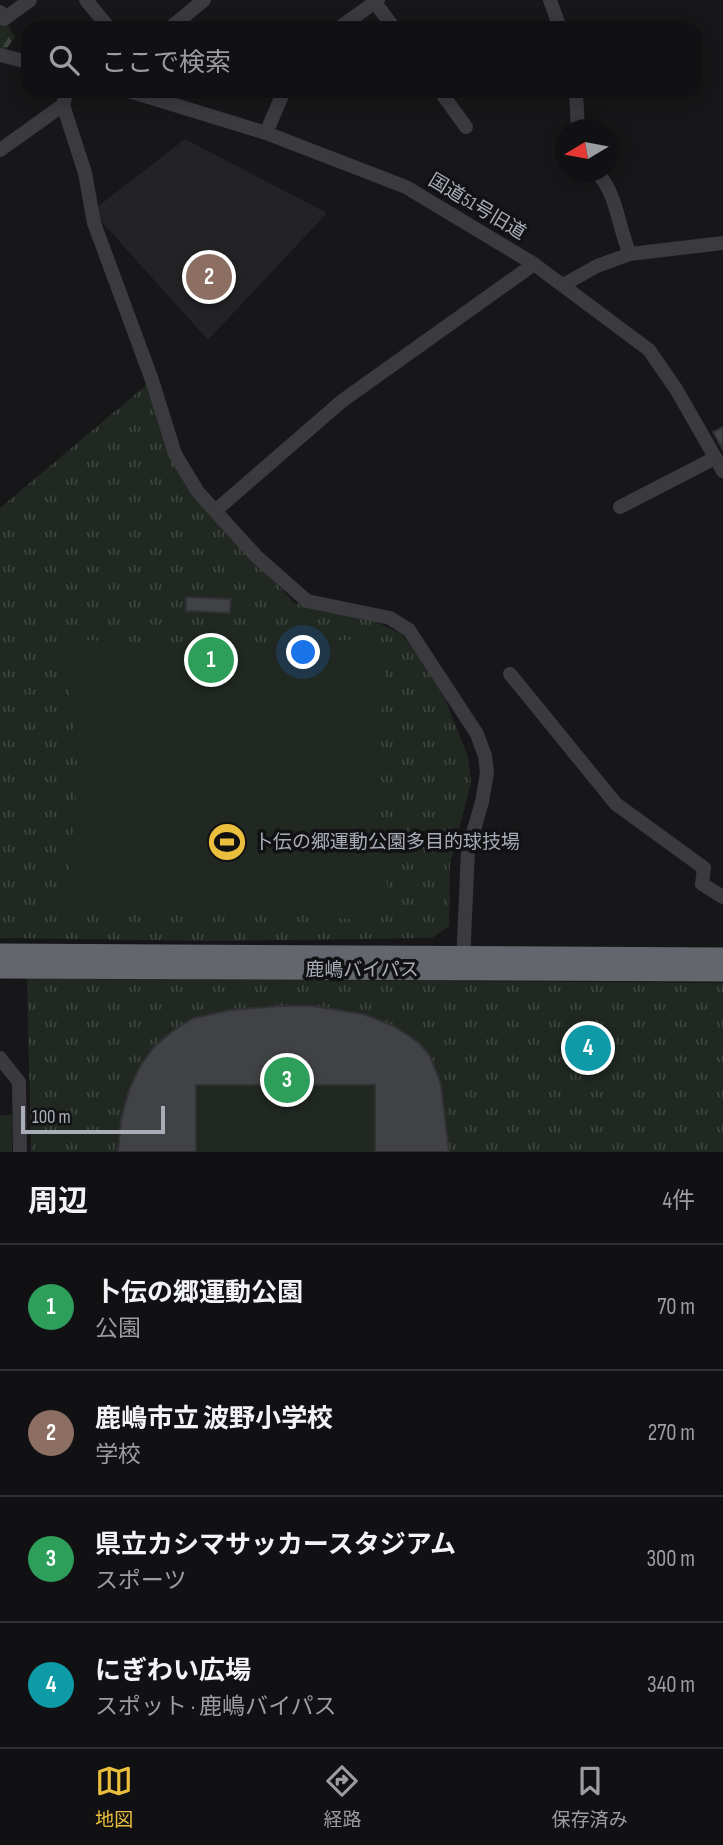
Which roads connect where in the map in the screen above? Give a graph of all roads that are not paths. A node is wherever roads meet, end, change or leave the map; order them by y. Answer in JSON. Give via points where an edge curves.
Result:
{"nodes":[{"id":1,"x":30,"y":0,"type":"edge"},
{"id":2,"x":86,"y":0,"type":"edge"},
{"id":3,"x":204,"y":0,"type":"edge"},
{"id":4,"x":550,"y":0,"type":"edge"},
{"id":5,"x":375,"y":1,"type":"edge"},
{"id":6,"x":0,"y":12,"type":"edge"},
{"id":7,"x":103,"y":21,"type":"edge"},
{"id":8,"x":178,"y":21,"type":"edge"},
{"id":9,"x":348,"y":21,"type":"edge"},
{"id":10,"x":389,"y":21,"type":"edge"},
{"id":11,"x":558,"y":21,"type":"edge"},
{"id":12,"x":0,"y":55,"type":"edge"},
{"id":13,"x":21,"y":60,"type":"edge"},
{"id":14,"x":65,"y":98,"type":"edge"},
{"id":15,"x":152,"y":98,"type":"edge"},
{"id":16,"x":281,"y":98,"type":"edge"},
{"id":17,"x":445,"y":98,"type":"edge"},
{"id":18,"x":576,"y":98,"type":"edge"},
{"id":19,"x":577,"y":119,"type":"edge"},
{"id":20,"x":466,"y":127,"type":"dead end"},
{"id":21,"x":267,"y":133,"type":"junction"},
{"id":22,"x":0,"y":150,"type":"edge"},
{"id":23,"x":604,"y":182,"type":"edge"},
{"id":24,"x":723,"y":243,"type":"edge"},
{"id":25,"x":630,"y":254,"type":"junction"},
{"id":26,"x":534,"y":264,"type":"junction"},
{"id":27,"x":563,"y":285,"type":"junction"},
{"id":28,"x":721,"y":467,"type":"edge"},
{"id":29,"x":620,"y":507,"type":"dead end"},
{"id":30,"x":215,"y":511,"type":"junction"},
{"id":31,"x":510,"y":674,"type":"dead end"},
{"id":32,"x":723,"y":897,"type":"edge"},
{"id":33,"x":0,"y":953,"type":"edge"},
{"id":34,"x":723,"y":957,"type":"edge"},
{"id":35,"x":463,"y":963,"type":"junction"},
{"id":36,"x":0,"y":969,"type":"edge"},
{"id":37,"x":723,"y":972,"type":"edge"},
{"id":38,"x":0,"y":1058,"type":"edge"},
{"id":39,"x":20,"y":1152,"type":"edge"}],
"edges":[{"from":1,"to":6,"type":"street","via":[[4,19]]},
{"from":2,"to":7,"type":"street"},
{"from":3,"to":8,"type":"street"},
{"from":4,"to":11,"type":"street"},
{"from":5,"to":9,"type":"street"},
{"from":5,"to":10,"type":"street"},
{"from":12,"to":13,"type":"street"},
{"from":14,"to":22,"type":"street"},
{"from":14,"to":30,"type":"street","via":[[94,223],[175,454]]},
{"from":15,"to":21,"type":"street","name":"国道51号旧道"},
{"from":16,"to":21,"type":"street"},
{"from":17,"to":20,"type":"street"},
{"from":18,"to":19,"type":"street"},
{"from":21,"to":26,"type":"street","name":"国道51号旧道","via":[[406,187]]},
{"from":23,"to":25,"type":"street"},
{"from":24,"to":25,"type":"street"},
{"from":25,"to":27,"type":"street"},
{"from":26,"to":27,"type":"street","name":"国道51号旧道"},
{"from":26,"to":30,"type":"street","via":[[342,401]]},
{"from":27,"to":28,"type":"street","name":"国道51号旧道","via":[[649,350]]},
{"from":28,"to":29,"type":"street"},
{"from":30,"to":35,"type":"street","via":[[307,601],[390,618],[409,630],[477,734],[487,773],[468,850]]},
{"from":31,"to":32,"type":"street","via":[[616,804],[704,868],[702,884]]},
{"from":33,"to":35,"type":"highway","name":"鹿嶋バイパス"},
{"from":34,"to":35,"type":"highway","name":"鹿嶋バイパス"},
{"from":35,"to":36,"type":"highway","name":"鹿嶋バイパス"},
{"from":35,"to":37,"type":"highway","name":"鹿嶋バイパス"},
{"from":38,"to":39,"type":"street","via":[[19,1082]]}]}
